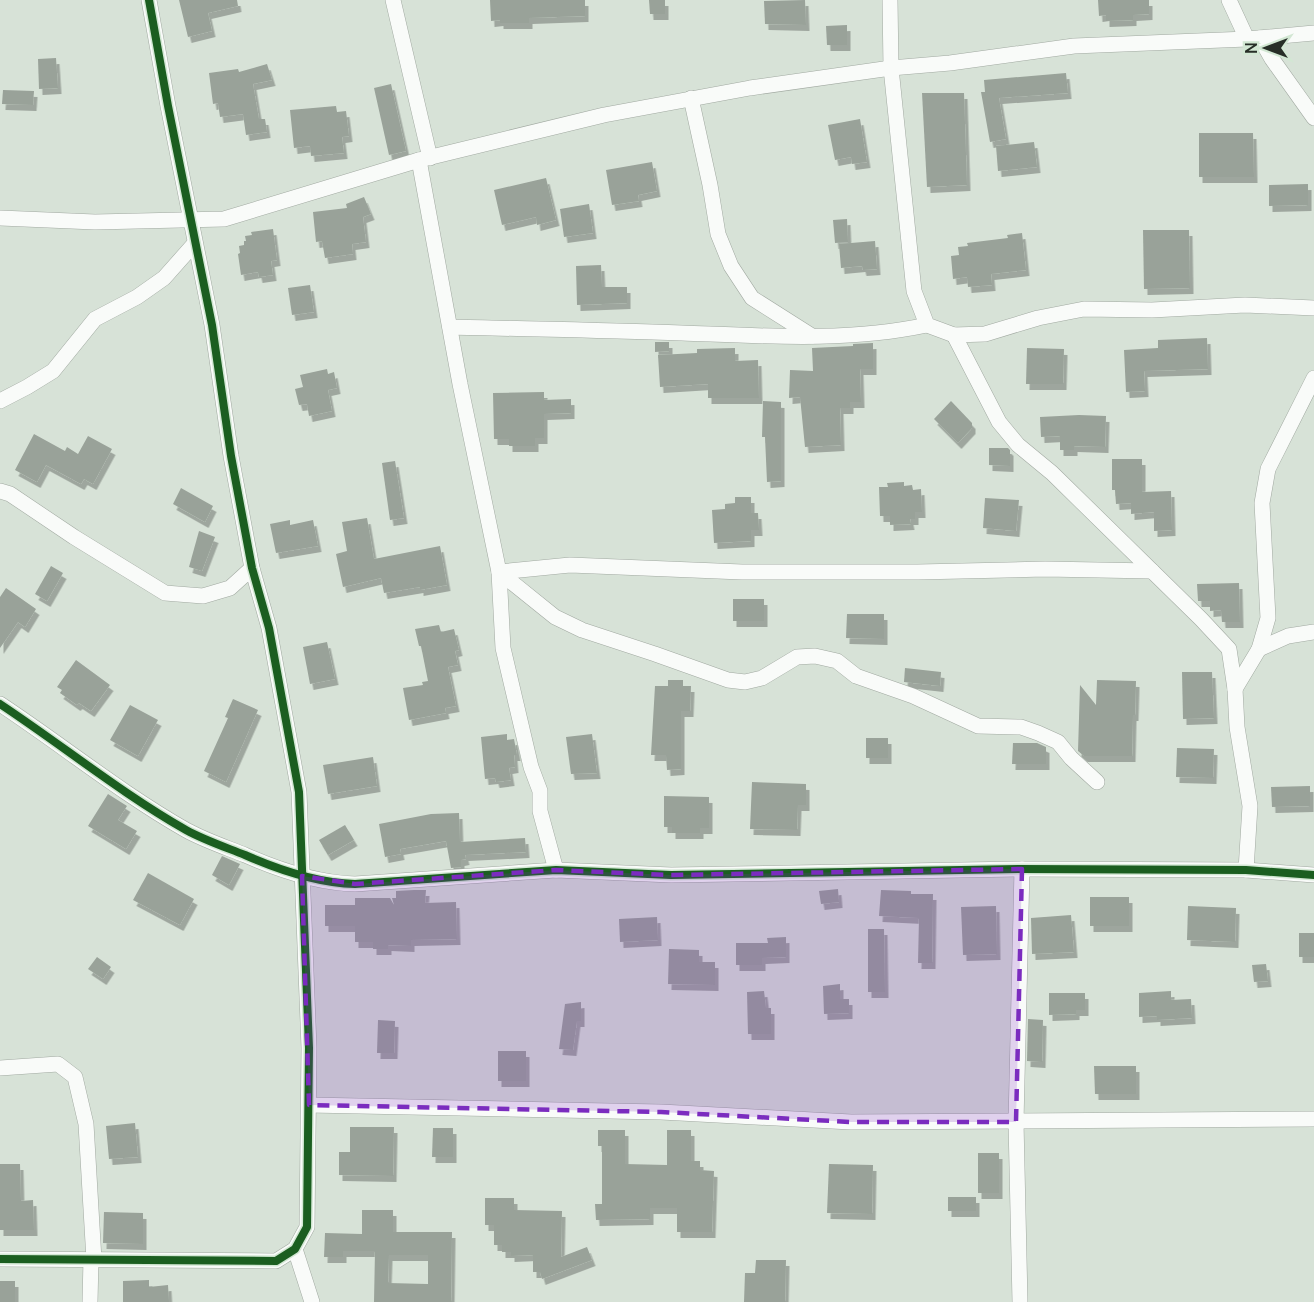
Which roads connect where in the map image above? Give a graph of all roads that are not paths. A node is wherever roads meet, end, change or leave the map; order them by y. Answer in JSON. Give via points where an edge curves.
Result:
{"nodes":[{"id":1,"x":149,"y":0,"type":"edge"},
{"id":2,"x":393,"y":0,"type":"edge"},
{"id":3,"x":890,"y":0,"type":"edge"},
{"id":4,"x":1229,"y":0,"type":"edge"},
{"id":5,"x":1314,"y":33,"type":"edge"},
{"id":6,"x":1253,"y":38,"type":"junction"},
{"id":7,"x":891,"y":68,"type":"junction"},
{"id":8,"x":691,"y":99,"type":"junction"},
{"id":9,"x":1314,"y":118,"type":"edge"},
{"id":10,"x":425,"y":159,"type":"junction"},
{"id":11,"x":0,"y":218,"type":"edge"},
{"id":12,"x":191,"y":220,"type":"junction"},
{"id":13,"x":195,"y":243,"type":"junction"},
{"id":14,"x":1314,"y":308,"type":"edge"},
{"id":15,"x":927,"y":326,"type":"junction"},
{"id":16,"x":450,"y":327,"type":"junction"},
{"id":17,"x":954,"y":335,"type":"junction"},
{"id":18,"x":812,"y":336,"type":"junction"},
{"id":19,"x":1314,"y":378,"type":"edge"},
{"id":20,"x":0,"y":401,"type":"edge"},
{"id":21,"x":0,"y":491,"type":"edge"},
{"id":22,"x":252,"y":568,"type":"junction"},
{"id":23,"x":1152,"y":571,"type":"junction"},
{"id":24,"x":499,"y":572,"type":"junction"},
{"id":25,"x":1314,"y":632,"type":"edge"},
{"id":26,"x":1259,"y":649,"type":"junction"},
{"id":27,"x":1235,"y":689,"type":"junction"},
{"id":28,"x":0,"y":704,"type":"edge"},
{"id":29,"x":1097,"y":782,"type":"dead end"},
{"id":30,"x":1022,"y":869,"type":"junction"},
{"id":31,"x":556,"y":870,"type":"junction"},
{"id":32,"x":1246,"y":870,"type":"junction"},
{"id":33,"x":1314,"y":875,"type":"edge"},
{"id":34,"x":302,"y":876,"type":"junction"},
{"id":35,"x":0,"y":1068,"type":"edge"},
{"id":36,"x":309,"y":1105,"type":"junction"},
{"id":37,"x":1314,"y":1119,"type":"edge"},
{"id":38,"x":1016,"y":1122,"type":"junction"},
{"id":39,"x":295,"y":1249,"type":"junction"},
{"id":40,"x":0,"y":1259,"type":"edge"},
{"id":41,"x":93,"y":1260,"type":"junction"},
{"id":42,"x":90,"y":1302,"type":"edge"},
{"id":43,"x":312,"y":1302,"type":"edge"},
{"id":44,"x":1020,"y":1302,"type":"edge"}],
"edges":[{"from":1,"to":12,"type":"street"},
{"from":2,"to":10,"type":"street"},
{"from":3,"to":7,"type":"street"},
{"from":4,"to":6,"type":"street"},
{"from":5,"to":6,"type":"street"},
{"from":6,"to":7,"type":"street","via":[[1074,46]]},
{"from":6,"to":9,"type":"street"},
{"from":7,"to":8,"type":"street"},
{"from":7,"to":15,"type":"street","via":[[914,291]]},
{"from":8,"to":10,"type":"street","via":[[604,115]]},
{"from":8,"to":18,"type":"street","via":[[718,234],[731,266],[752,298]]},
{"from":10,"to":12,"type":"street","via":[[224,219]]},
{"from":10,"to":16,"type":"street"},
{"from":11,"to":12,"type":"street","via":[[95,222]]},
{"from":12,"to":13,"type":"street"},
{"from":13,"to":20,"type":"street","via":[[164,278],[95,319],[53,371]]},
{"from":13,"to":22,"type":"street"},
{"from":14,"to":17,"type":"street","via":[[1245,304],[1152,310],[1084,309],[985,334]]},
{"from":15,"to":17,"type":"street"},
{"from":15,"to":18,"type":"street","via":[[895,332]]},
{"from":16,"to":18,"type":"street"},
{"from":16,"to":24,"type":"street"},
{"from":17,"to":23,"type":"street","via":[[999,422],[1018,445]]},
{"from":19,"to":26,"type":"street","via":[[1268,469],[1262,503],[1268,618]]},
{"from":21,"to":22,"type":"street","via":[[165,593],[203,596],[230,588]]},
{"from":22,"to":34,"type":"street","via":[[269,628],[298,792]]},
{"from":23,"to":24,"type":"street","via":[[742,572],[570,565]]},
{"from":23,"to":27,"type":"street","via":[[1229,649]]},
{"from":24,"to":29,"type":"street","via":[[555,616],[582,630],[728,680],[762,678],[797,657],[837,661],[856,676],[913,696],[978,726],[1021,727],[1058,742]]},
{"from":24,"to":31,"type":"street","via":[[503,648]]},
{"from":25,"to":26,"type":"street","via":[[1288,636]]},
{"from":26,"to":27,"type":"street"},
{"from":27,"to":32,"type":"street","via":[[1250,806]]},
{"from":28,"to":34,"type":"street","via":[[187,831],[270,867]]},
{"from":30,"to":31,"type":"street","via":[[671,875]]},
{"from":30,"to":32,"type":"street"},
{"from":30,"to":38,"type":"street"},
{"from":31,"to":34,"type":"street","via":[[355,884]]},
{"from":32,"to":33,"type":"street"},
{"from":34,"to":36,"type":"street"},
{"from":35,"to":41,"type":"street","via":[[58,1064],[75,1077],[86,1124]]},
{"from":36,"to":38,"type":"street","via":[[661,1112],[851,1122]]},
{"from":36,"to":39,"type":"street","via":[[307,1227]]},
{"from":37,"to":38,"type":"street"},
{"from":38,"to":44,"type":"street"},
{"from":39,"to":41,"type":"street","via":[[276,1261]]},
{"from":39,"to":43,"type":"street"},
{"from":40,"to":41,"type":"street"},
{"from":41,"to":42,"type":"street"}]}
